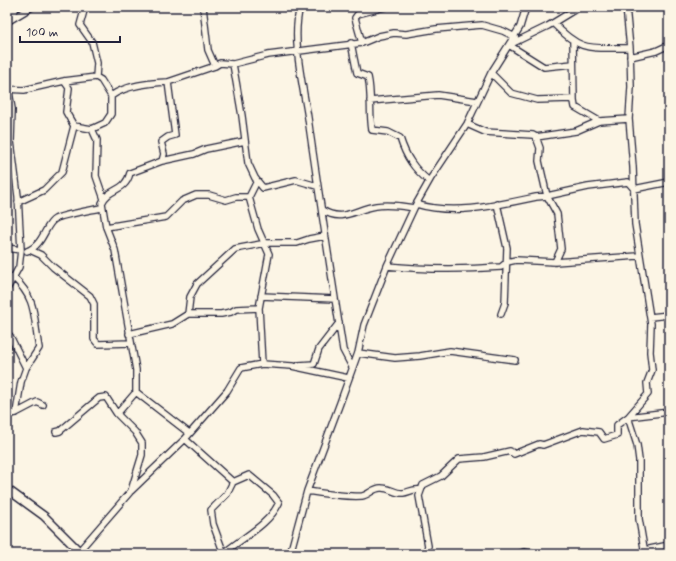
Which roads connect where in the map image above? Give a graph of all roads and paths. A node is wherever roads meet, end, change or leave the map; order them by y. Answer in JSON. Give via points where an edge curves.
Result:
{"nodes":[{"id":1,"x":16,"y":7,"type":"edge"},
{"id":2,"x":32,"y":7,"type":"edge"},
{"id":3,"x":85,"y":7,"type":"edge"},
{"id":4,"x":203,"y":7,"type":"edge"},
{"id":5,"x":300,"y":7,"type":"edge"},
{"id":6,"x":385,"y":7,"type":"edge"},
{"id":7,"x":526,"y":7,"type":"edge"},
{"id":8,"x":579,"y":7,"type":"edge"},
{"id":9,"x":626,"y":7,"type":"edge"},
{"id":10,"x":10,"y":20,"type":"edge"},
{"id":11,"x":553,"y":23,"type":"junction"},
{"id":12,"x":515,"y":37,"type":"junction"},
{"id":13,"x":573,"y":41,"type":"junction"},
{"id":14,"x":351,"y":43,"type":"junction"},
{"id":15,"x":362,"y":43,"type":"junction"},
{"id":16,"x":509,"y":45,"type":"junction"},
{"id":17,"x":669,"y":45,"type":"edge"},
{"id":18,"x":630,"y":48,"type":"junction"},
{"id":19,"x":298,"y":52,"type":"junction"},
{"id":20,"x":630,"y":57,"type":"junction"},
{"id":21,"x":233,"y":64,"type":"junction"},
{"id":22,"x":573,"y":64,"type":"junction"},
{"id":23,"x":215,"y":66,"type":"junction"},
{"id":24,"x":492,"y":73,"type":"junction"},
{"id":25,"x":96,"y":77,"type":"junction"},
{"id":26,"x":7,"y":80,"type":"edge"},
{"id":27,"x":64,"y":81,"type":"junction"},
{"id":28,"x":168,"y":82,"type":"junction"},
{"id":29,"x":8,"y":90,"type":"edge"},
{"id":30,"x":112,"y":96,"type":"junction"},
{"id":31,"x":370,"y":101,"type":"junction"},
{"id":32,"x":477,"y":101,"type":"junction"},
{"id":33,"x":574,"y":101,"type":"junction"},
{"id":34,"x":629,"y":119,"type":"junction"},
{"id":35,"x":599,"y":121,"type":"junction"},
{"id":36,"x":467,"y":124,"type":"junction"},
{"id":37,"x":74,"y":126,"type":"junction"},
{"id":38,"x":92,"y":129,"type":"junction"},
{"id":39,"x":536,"y":137,"type":"junction"},
{"id":40,"x":245,"y":141,"type":"junction"},
{"id":41,"x":162,"y":161,"type":"junction"},
{"id":42,"x":257,"y":181,"type":"junction"},
{"id":43,"x":429,"y":181,"type":"junction"},
{"id":44,"x":669,"y":182,"type":"edge"},
{"id":45,"x":318,"y":186,"type":"junction"},
{"id":46,"x":634,"y":189,"type":"junction"},
{"id":47,"x":547,"y":196,"type":"junction"},
{"id":48,"x":249,"y":197,"type":"junction"},
{"id":49,"x":104,"y":199,"type":"junction"},
{"id":50,"x":18,"y":202,"type":"junction"},
{"id":51,"x":497,"y":204,"type":"junction"},
{"id":52,"x":415,"y":206,"type":"junction"},
{"id":53,"x":101,"y":208,"type":"junction"},
{"id":54,"x":322,"y":210,"type":"junction"},
{"id":55,"x":106,"y":227,"type":"junction"},
{"id":56,"x":325,"y":236,"type":"junction"},
{"id":57,"x":266,"y":243,"type":"junction"},
{"id":58,"x":7,"y":248,"type":"edge"},
{"id":59,"x":30,"y":250,"type":"junction"},
{"id":60,"x":21,"y":252,"type":"junction"},
{"id":61,"x":638,"y":256,"type":"junction"},
{"id":62,"x":507,"y":262,"type":"junction"},
{"id":63,"x":555,"y":262,"type":"junction"},
{"id":64,"x":387,"y":266,"type":"junction"},
{"id":65,"x":13,"y":277,"type":"junction"},
{"id":66,"x":7,"y":289,"type":"edge"},
{"id":67,"x":261,"y":296,"type":"junction"},
{"id":68,"x":335,"y":299,"type":"junction"},
{"id":69,"x":259,"y":308,"type":"junction"},
{"id":70,"x":188,"y":314,"type":"junction"},
{"id":71,"x":501,"y":314,"type":"dead end"},
{"id":72,"x":669,"y":315,"type":"edge"},
{"id":73,"x":650,"y":317,"type":"junction"},
{"id":74,"x":338,"y":323,"type":"junction"},
{"id":75,"x":7,"y":334,"type":"edge"},
{"id":76,"x":129,"y":334,"type":"junction"},
{"id":77,"x":131,"y":343,"type":"junction"},
{"id":78,"x":358,"y":353,"type":"junction"},
{"id":79,"x":515,"y":360,"type":"dead end"},
{"id":80,"x":262,"y":364,"type":"junction"},
{"id":81,"x":292,"y":366,"type":"junction"},
{"id":82,"x":352,"y":367,"type":"junction"},
{"id":83,"x":26,"y":368,"type":"junction"},
{"id":84,"x":348,"y":378,"type":"junction"},
{"id":85,"x":136,"y":392,"type":"junction"},
{"id":86,"x":43,"y":405,"type":"dead end"},
{"id":87,"x":669,"y":412,"type":"edge"},
{"id":88,"x":16,"y":413,"type":"junction"},
{"id":89,"x":117,"y":414,"type":"junction"},
{"id":90,"x":7,"y":415,"type":"edge"},
{"id":91,"x":628,"y":417,"type":"junction"},
{"id":92,"x":56,"y":432,"type":"dead end"},
{"id":93,"x":189,"y":433,"type":"junction"},
{"id":94,"x":184,"y":439,"type":"junction"},
{"id":95,"x":233,"y":482,"type":"junction"},
{"id":96,"x":7,"y":489,"type":"edge"},
{"id":97,"x":421,"y":490,"type":"junction"},
{"id":98,"x":131,"y":491,"type":"junction"},
{"id":99,"x":307,"y":491,"type":"junction"},
{"id":100,"x":669,"y":545,"type":"edge"},
{"id":101,"x":80,"y":552,"type":"edge"},
{"id":102,"x":645,"y":552,"type":"edge"},
{"id":103,"x":224,"y":554,"type":"edge"},
{"id":104,"x":290,"y":554,"type":"edge"},
{"id":105,"x":425,"y":554,"type":"edge"},
{"id":106,"x":519,"y":554,"type":"edge"},
{"id":107,"x":534,"y":554,"type":"edge"},
{"id":108,"x":638,"y":554,"type":"edge"}],
"edges":[{"from":1,"to":10,"type":"street"},
{"from":2,"to":10,"type":"street"},
{"from":3,"to":25,"type":"street","via":[[80,25],[92,42],[97,63]]},
{"from":4,"to":23,"type":"street","via":[[208,50]]},
{"from":5,"to":19,"type":"street","via":[[297,20]]},
{"from":6,"to":15,"type":"street","via":[[358,14],[355,18]]},
{"from":7,"to":12,"type":"street"},
{"from":8,"to":11,"type":"street"},
{"from":9,"to":18,"type":"street"},
{"from":11,"to":13,"type":"street"},
{"from":11,"to":16,"type":"street"},
{"from":12,"to":15,"type":"street","via":[[482,25],[406,34],[394,33]]},
{"from":12,"to":16,"type":"street"},
{"from":13,"to":18,"type":"street","via":[[594,48]]},
{"from":13,"to":22,"type":"street"},
{"from":14,"to":15,"type":"street"},
{"from":14,"to":19,"type":"street"},
{"from":14,"to":31,"type":"street","via":[[356,73],[368,77]]},
{"from":16,"to":22,"type":"street","via":[[544,67]]},
{"from":16,"to":24,"type":"street"},
{"from":17,"to":20,"type":"street","via":[[656,52]]},
{"from":18,"to":20,"type":"street"},
{"from":19,"to":21,"type":"street","via":[[268,55]]},
{"from":19,"to":45,"type":"street"},
{"from":20,"to":34,"type":"street"},
{"from":21,"to":23,"type":"street","via":[[220,63]]},
{"from":21,"to":40,"type":"street"},
{"from":22,"to":33,"type":"street"},
{"from":23,"to":28,"type":"street"},
{"from":24,"to":32,"type":"street"},
{"from":24,"to":33,"type":"street","via":[[511,93],[537,100]]},
{"from":25,"to":27,"type":"street"},
{"from":25,"to":30,"type":"street"},
{"from":26,"to":29,"type":"street"},
{"from":27,"to":29,"type":"street","via":[[24,90]]},
{"from":27,"to":37,"type":"street","via":[[69,88],[66,112]]},
{"from":28,"to":30,"type":"street","via":[[134,87]]},
{"from":28,"to":41,"type":"street","via":[[175,135],[161,142],[164,154]]},
{"from":29,"to":50,"type":"street","via":[[12,109],[11,142]]},
{"from":30,"to":38,"type":"street","via":[[111,114],[105,123]]},
{"from":31,"to":32,"type":"street","via":[[438,95]]},
{"from":31,"to":43,"type":"street","via":[[372,130],[388,132],[400,138],[406,156],[417,171]]},
{"from":32,"to":36,"type":"street"},
{"from":33,"to":35,"type":"street","via":[[575,107]]},
{"from":34,"to":35,"type":"street"},
{"from":34,"to":46,"type":"street"},
{"from":35,"to":39,"type":"street","via":[[576,131]]},
{"from":36,"to":39,"type":"street","via":[[485,132]]},
{"from":36,"to":43,"type":"street"},
{"from":37,"to":38,"type":"street"},
{"from":37,"to":50,"type":"street","via":[[62,172],[44,190]]},
{"from":38,"to":49,"type":"street","via":[[97,140],[96,176]]},
{"from":39,"to":47,"type":"street"},
{"from":40,"to":41,"type":"street"},
{"from":40,"to":42,"type":"street","via":[[248,163]]},
{"from":41,"to":49,"type":"street","via":[[130,173],[124,186],[107,194]]},
{"from":42,"to":45,"type":"street","via":[[263,188],[296,180]]},
{"from":42,"to":48,"type":"street"},
{"from":43,"to":52,"type":"street"},
{"from":44,"to":46,"type":"street"},
{"from":45,"to":54,"type":"street"},
{"from":46,"to":47,"type":"street","via":[[628,182]]},
{"from":46,"to":61,"type":"street"},
{"from":47,"to":51,"type":"street"},
{"from":47,"to":63,"type":"street","via":[[557,214],[561,249]]},
{"from":48,"to":55,"type":"street","via":[[226,200],[209,195],[196,195],[182,201],[166,217]]},
{"from":48,"to":57,"type":"street","via":[[258,229]]},
{"from":49,"to":53,"type":"street"},
{"from":50,"to":60,"type":"street"},
{"from":51,"to":52,"type":"street","via":[[441,210]]},
{"from":51,"to":62,"type":"street","via":[[507,248]]},
{"from":52,"to":54,"type":"street","via":[[384,205],[337,216],[329,215]]},
{"from":52,"to":64,"type":"street"},
{"from":53,"to":55,"type":"street"},
{"from":53,"to":59,"type":"street","via":[[55,219],[48,226],[43,238]]},
{"from":54,"to":56,"type":"street"},
{"from":55,"to":76,"type":"street","via":[[115,250]]},
{"from":56,"to":57,"type":"street","via":[[297,243]]},
{"from":56,"to":68,"type":"street"},
{"from":57,"to":67,"type":"street","via":[[269,254]]},
{"from":57,"to":70,"type":"street","via":[[235,249],[229,254],[197,284],[190,298]]},
{"from":58,"to":60,"type":"street"},
{"from":59,"to":60,"type":"street"},
{"from":59,"to":77,"type":"street","via":[[41,255],[90,296],[94,304],[94,339],[98,344]]},
{"from":60,"to":65,"type":"street","via":[[19,267]]},
{"from":61,"to":63,"type":"street"},
{"from":61,"to":73,"type":"street"},
{"from":62,"to":63,"type":"street"},
{"from":62,"to":64,"type":"street","via":[[501,268],[452,271]]},
{"from":62,"to":71,"type":"street","via":[[505,303]]},
{"from":64,"to":78,"type":"street","via":[[364,325]]},
{"from":65,"to":66,"type":"street"},
{"from":65,"to":83,"type":"street","via":[[25,288],[32,300],[39,348]]},
{"from":67,"to":68,"type":"street"},
{"from":67,"to":69,"type":"street"},
{"from":68,"to":74,"type":"street"},
{"from":69,"to":70,"type":"street","via":[[236,309],[221,314]]},
{"from":69,"to":80,"type":"street"},
{"from":70,"to":76,"type":"street","via":[[172,324]]},
{"from":72,"to":73,"type":"street"},
{"from":73,"to":91,"type":"street","via":[[652,370],[647,383],[648,394]]},
{"from":74,"to":81,"type":"street","via":[[319,349],[314,364]]},
{"from":74,"to":82,"type":"street","via":[[343,350]]},
{"from":75,"to":83,"type":"street"},
{"from":76,"to":77,"type":"street"},
{"from":77,"to":85,"type":"street","via":[[136,370]]},
{"from":78,"to":79,"type":"street","via":[[395,358],[450,351]]},
{"from":78,"to":82,"type":"street"},
{"from":80,"to":81,"type":"street"},
{"from":80,"to":93,"type":"street","via":[[238,370],[227,391]]},
{"from":81,"to":84,"type":"street"},
{"from":82,"to":84,"type":"street"},
{"from":83,"to":88,"type":"street"},
{"from":84,"to":99,"type":"street"},
{"from":85,"to":89,"type":"street"},
{"from":85,"to":93,"type":"street"},
{"from":86,"to":88,"type":"street","via":[[37,402]]},
{"from":87,"to":91,"type":"street"},
{"from":88,"to":90,"type":"street"},
{"from":89,"to":92,"type":"street","via":[[106,397],[101,397]]},
{"from":89,"to":98,"type":"street","via":[[142,443],[142,455]]},
{"from":91,"to":97,"type":"street","via":[[617,425],[617,435],[604,439],[599,432],[583,430],[514,454],[510,451],[459,459]]},
{"from":91,"to":102,"type":"street","via":[[640,460],[639,519]]},
{"from":93,"to":94,"type":"street"},
{"from":94,"to":95,"type":"street"},
{"from":94,"to":98,"type":"street"},
{"from":95,"to":103,"type":"street","via":[[227,494],[212,510],[213,524]]},
{"from":95,"to":103,"type":"street","via":[[250,476],[280,503],[257,529],[230,546]]},
{"from":96,"to":101,"type":"main road","via":[[44,516]]},
{"from":97,"to":99,"type":"street","via":[[412,489],[402,493],[381,488],[364,496],[346,497]]},
{"from":97,"to":105,"type":"street","via":[[419,496],[428,546]]},
{"from":98,"to":101,"type":"street"},
{"from":99,"to":104,"type":"street"},
{"from":100,"to":102,"type":"street"},
{"from":102,"to":108,"type":"street"},
{"from":106,"to":107,"type":"street"}]}
